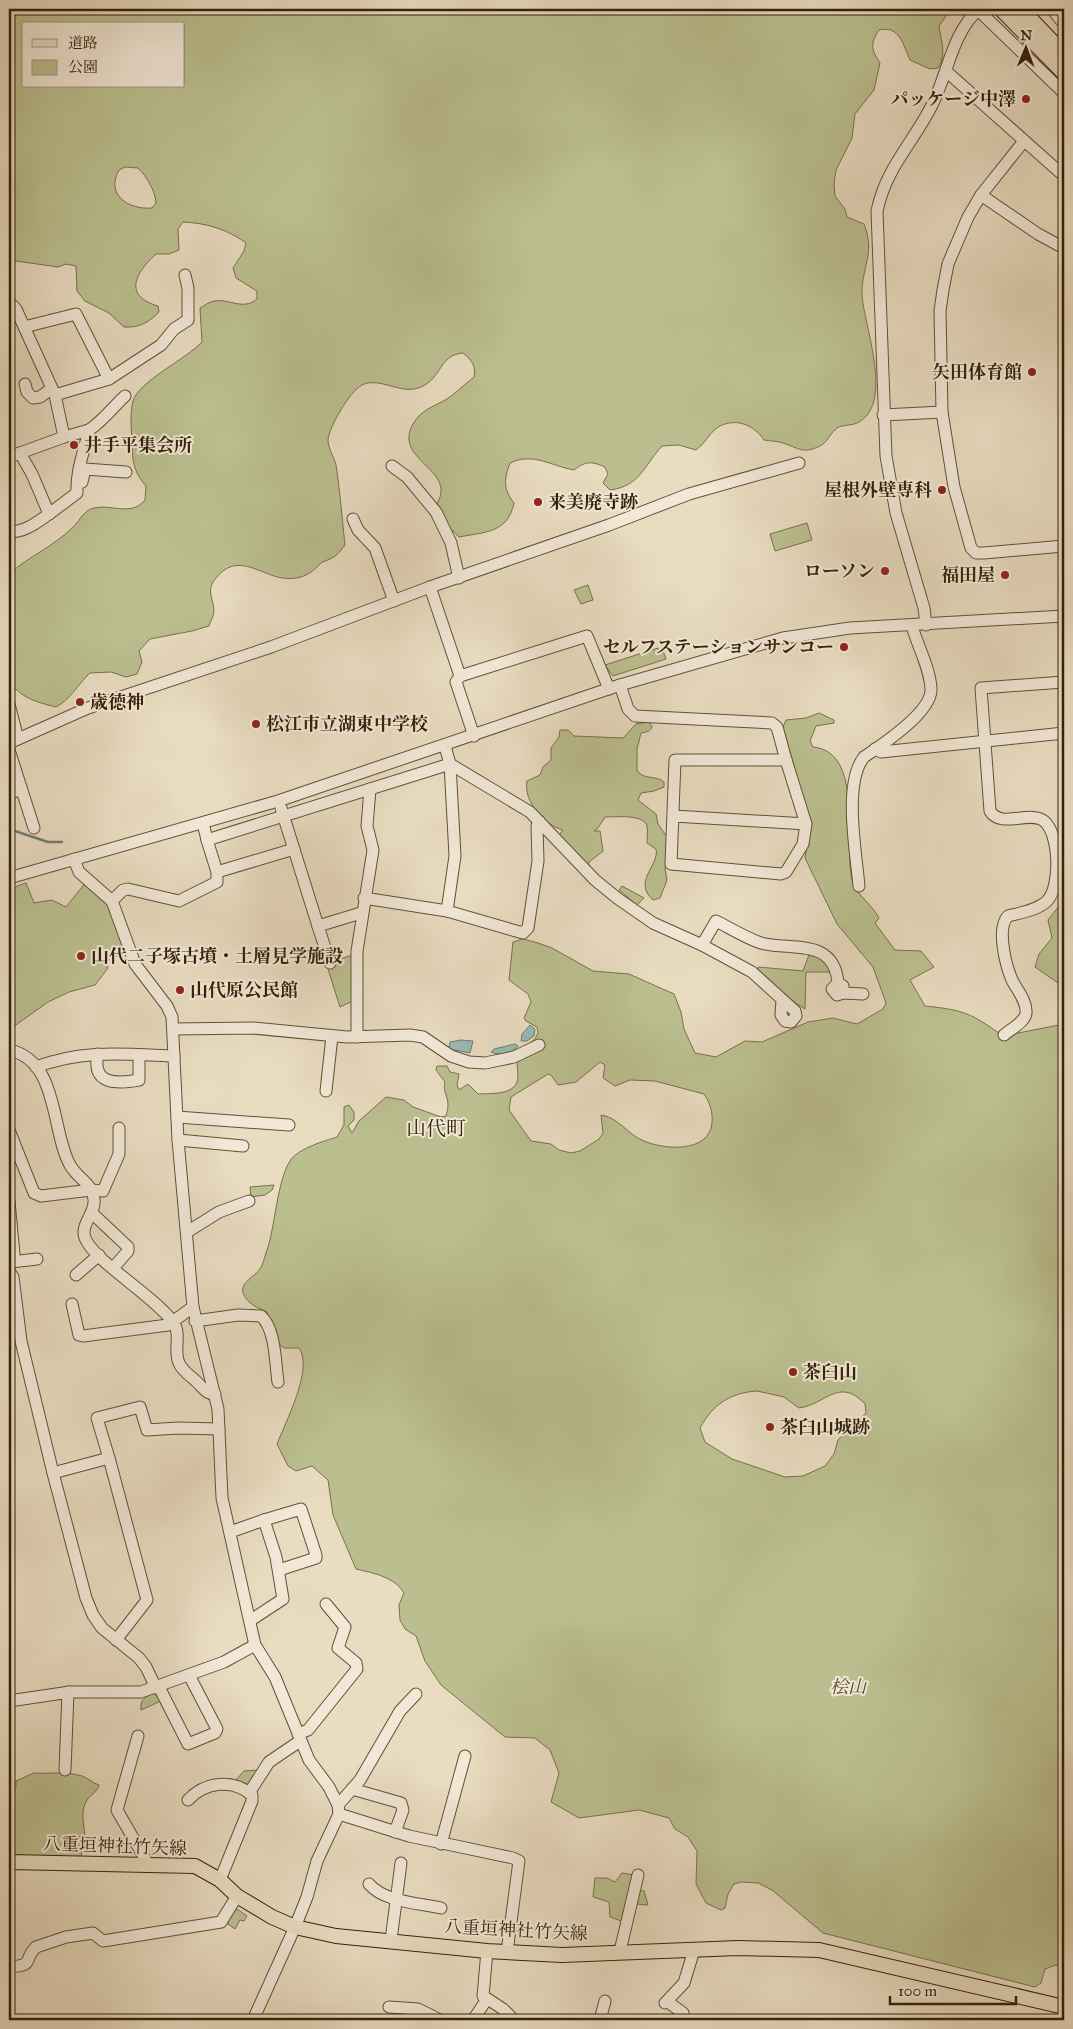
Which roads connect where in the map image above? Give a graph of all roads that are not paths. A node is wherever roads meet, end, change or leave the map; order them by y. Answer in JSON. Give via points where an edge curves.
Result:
{"nodes":[{"id":1,"x":978,"y":9,"type":"edge"},
{"id":2,"x":995,"y":9,"type":"edge"},
{"id":3,"x":1002,"y":9,"type":"edge"},
{"id":4,"x":1020,"y":9,"type":"edge"},
{"id":5,"x":1052,"y":9,"type":"edge"},
{"id":6,"x":1064,"y":24,"type":"edge"},
{"id":7,"x":1040,"y":49,"type":"junction"},
{"id":8,"x":1064,"y":55,"type":"edge"},
{"id":9,"x":946,"y":71,"type":"junction"},
{"id":10,"x":1064,"y":72,"type":"edge"},
{"id":11,"x":1064,"y":93,"type":"edge"},
{"id":12,"x":1024,"y":140,"type":"junction"},
{"id":13,"x":1064,"y":176,"type":"edge"},
{"id":14,"x":981,"y":195,"type":"junction"},
{"id":15,"x":1064,"y":248,"type":"edge"},
{"id":16,"x":185,"y":275,"type":"dead end"},
{"id":17,"x":9,"y":302,"type":"edge"},
{"id":18,"x":24,"y":327,"type":"junction"},
{"id":19,"x":109,"y":379,"type":"junction"},
{"id":20,"x":25,"y":384,"type":"dead end"},
{"id":21,"x":53,"y":392,"type":"junction"},
{"id":22,"x":125,"y":396,"type":"dead end"},
{"id":23,"x":942,"y":412,"type":"junction"},
{"id":24,"x":883,"y":415,"type":"junction"},
{"id":25,"x":89,"y":430,"type":"junction"},
{"id":26,"x":64,"y":437,"type":"junction"},
{"id":27,"x":14,"y":455,"type":"edge"},
{"id":28,"x":798,"y":463,"type":"dead end"},
{"id":29,"x":392,"y":466,"type":"dead end"},
{"id":30,"x":126,"y":472,"type":"dead end"},
{"id":31,"x":78,"y":493,"type":"junction"},
{"id":32,"x":49,"y":514,"type":"junction"},
{"id":33,"x":353,"y":519,"type":"dead end"},
{"id":34,"x":9,"y":532,"type":"edge"},
{"id":35,"x":1064,"y":546,"type":"edge"},
{"id":36,"x":459,"y":578,"type":"junction"},
{"id":37,"x":430,"y":587,"type":"junction"},
{"id":38,"x":394,"y":601,"type":"junction"},
{"id":39,"x":1064,"y":616,"type":"edge"},
{"id":40,"x":912,"y":626,"type":"junction"},
{"id":41,"x":926,"y":626,"type":"junction"},
{"id":42,"x":460,"y":676,"type":"junction"},
{"id":43,"x":1064,"y":682,"type":"edge"},
{"id":44,"x":615,"y":687,"type":"junction"},
{"id":45,"x":9,"y":704,"type":"edge"},
{"id":46,"x":1064,"y":733,"type":"edge"},
{"id":47,"x":474,"y":736,"type":"junction"},
{"id":48,"x":13,"y":741,"type":"edge"},
{"id":49,"x":984,"y":742,"type":"junction"},
{"id":50,"x":445,"y":746,"type":"junction"},
{"id":51,"x":9,"y":750,"type":"edge"},
{"id":52,"x":875,"y":750,"type":"junction"},
{"id":53,"x":786,"y":760,"type":"junction"},
{"id":54,"x":450,"y":764,"type":"junction"},
{"id":55,"x":21,"y":789,"type":"junction"},
{"id":56,"x":370,"y":789,"type":"junction"},
{"id":57,"x":9,"y":794,"type":"edge"},
{"id":58,"x":278,"y":801,"type":"junction"},
{"id":59,"x":283,"y":816,"type":"junction"},
{"id":60,"x":674,"y":816,"type":"junction"},
{"id":61,"x":539,"y":821,"type":"junction"},
{"id":62,"x":202,"y":824,"type":"junction"},
{"id":63,"x":806,"y":824,"type":"junction"},
{"id":64,"x":34,"y":828,"type":"dead end"},
{"id":65,"x":207,"y":840,"type":"junction"},
{"id":66,"x":294,"y":849,"type":"junction"},
{"id":67,"x":74,"y":859,"type":"junction"},
{"id":68,"x":217,"y":872,"type":"junction"},
{"id":69,"x":9,"y":878,"type":"edge"},
{"id":70,"x":859,"y":886,"type":"dead end"},
{"id":71,"x":364,"y":898,"type":"junction"},
{"id":72,"x":112,"y":901,"type":"junction"},
{"id":73,"x":447,"y":911,"type":"junction"},
{"id":74,"x":361,"y":913,"type":"junction"},
{"id":75,"x":318,"y":926,"type":"junction"},
{"id":76,"x":702,"y":945,"type":"junction"},
{"id":77,"x":330,"y":963,"type":"dead end"},
{"id":78,"x":863,"y":994,"type":"dead end"},
{"id":79,"x":782,"y":1000,"type":"dead end"},
{"id":80,"x":173,"y":1028,"type":"junction"},
{"id":81,"x":1004,"y":1035,"type":"dead end"},
{"id":82,"x":332,"y":1036,"type":"junction"},
{"id":83,"x":357,"y":1037,"type":"junction"},
{"id":84,"x":539,"y":1045,"type":"dead end"},
{"id":85,"x":9,"y":1050,"type":"edge"},
{"id":86,"x":98,"y":1054,"type":"junction"},
{"id":87,"x":139,"y":1055,"type":"junction"},
{"id":88,"x":174,"y":1056,"type":"junction"},
{"id":89,"x":36,"y":1067,"type":"junction"},
{"id":90,"x":326,"y":1091,"type":"dead end"},
{"id":91,"x":177,"y":1117,"type":"junction"},
{"id":92,"x":289,"y":1125,"type":"dead end"},
{"id":93,"x":119,"y":1128,"type":"dead end"},
{"id":94,"x":9,"y":1130,"type":"edge"},
{"id":95,"x":178,"y":1140,"type":"junction"},
{"id":96,"x":244,"y":1146,"type":"dead end"},
{"id":97,"x":91,"y":1190,"type":"junction"},
{"id":98,"x":9,"y":1201,"type":"edge"},
{"id":99,"x":249,"y":1201,"type":"dead end"},
{"id":100,"x":92,"y":1213,"type":"junction"},
{"id":101,"x":187,"y":1232,"type":"junction"},
{"id":102,"x":99,"y":1255,"type":"junction"},
{"id":103,"x":37,"y":1259,"type":"dead end"},
{"id":104,"x":9,"y":1266,"type":"edge"},
{"id":105,"x":113,"y":1268,"type":"junction"},
{"id":106,"x":76,"y":1275,"type":"dead end"},
{"id":107,"x":72,"y":1304,"type":"dead end"},
{"id":108,"x":193,"y":1307,"type":"junction"},
{"id":109,"x":195,"y":1320,"type":"junction"},
{"id":110,"x":173,"y":1322,"type":"junction"},
{"id":111,"x":278,"y":1382,"type":"dead end"},
{"id":112,"x":215,"y":1394,"type":"junction"},
{"id":113,"x":219,"y":1429,"type":"junction"},
{"id":114,"x":109,"y":1458,"type":"junction"},
{"id":115,"x":52,"y":1473,"type":"junction"},
{"id":116,"x":264,"y":1520,"type":"junction"},
{"id":117,"x":230,"y":1532,"type":"junction"},
{"id":118,"x":279,"y":1570,"type":"junction"},
{"id":119,"x":326,"y":1604,"type":"dead end"},
{"id":120,"x":250,"y":1620,"type":"junction"},
{"id":121,"x":116,"y":1640,"type":"junction"},
{"id":122,"x":256,"y":1645,"type":"junction"},
{"id":123,"x":190,"y":1677,"type":"junction"},
{"id":124,"x":158,"y":1688,"type":"junction"},
{"id":125,"x":68,"y":1692,"type":"junction"},
{"id":126,"x":416,"y":1694,"type":"dead end"},
{"id":127,"x":9,"y":1701,"type":"edge"},
{"id":128,"x":138,"y":1736,"type":"dead end"},
{"id":129,"x":299,"y":1738,"type":"junction"},
{"id":130,"x":465,"y":1756,"type":"dead end"},
{"id":131,"x":65,"y":1770,"type":"dead end"},
{"id":132,"x":352,"y":1790,"type":"junction"},
{"id":133,"x":249,"y":1793,"type":"junction"},
{"id":134,"x":188,"y":1800,"type":"dead end"},
{"id":135,"x":339,"y":1810,"type":"junction"},
{"id":136,"x":395,"y":1832,"type":"junction"},
{"id":137,"x":441,"y":1844,"type":"junction"},
{"id":138,"x":9,"y":1862,"type":"edge"},
{"id":139,"x":401,"y":1863,"type":"dead end"},
{"id":140,"x":148,"y":1864,"type":"junction"},
{"id":141,"x":638,"y":1875,"type":"dead end"},
{"id":142,"x":220,"y":1880,"type":"junction"},
{"id":143,"x":369,"y":1884,"type":"dead end"},
{"id":144,"x":237,"y":1896,"type":"junction"},
{"id":145,"x":396,"y":1898,"type":"junction"},
{"id":146,"x":440,"y":1908,"type":"dead end"},
{"id":147,"x":295,"y":1927,"type":"junction"},
{"id":148,"x":391,"y":1940,"type":"junction"},
{"id":149,"x":694,"y":1950,"type":"junction"},
{"id":150,"x":487,"y":1951,"type":"junction"},
{"id":151,"x":620,"y":1951,"type":"junction"},
{"id":152,"x":508,"y":1952,"type":"junction"},
{"id":153,"x":9,"y":1967,"type":"edge"},
{"id":154,"x":487,"y":1999,"type":"junction"},
{"id":155,"x":605,"y":2001,"type":"dead end"},
{"id":156,"x":389,"y":2007,"type":"dead end"},
{"id":157,"x":1064,"y":2007,"type":"edge"},
{"id":158,"x":683,"y":2013,"type":"dead end"},
{"id":159,"x":253,"y":2020,"type":"edge"},
{"id":160,"x":440,"y":2020,"type":"edge"},
{"id":161,"x":474,"y":2020,"type":"edge"},
{"id":162,"x":514,"y":2020,"type":"edge"},
{"id":163,"x":600,"y":2020,"type":"edge"}],
"edges":[{"from":1,"to":9,"type":"street","via":[[963,28]]},
{"from":1,"to":11,"type":"street"},
{"from":2,"to":7,"type":"highway"},
{"from":3,"to":7,"type":"highway"},
{"from":4,"to":8,"type":"highway"},
{"from":5,"to":6,"type":"street"},
{"from":7,"to":10,"type":"highway"},
{"from":9,"to":12,"type":"street"},
{"from":9,"to":24,"type":"street","via":[[932,105],[887,178],[877,211]]},
{"from":12,"to":13,"type":"street"},
{"from":12,"to":14,"type":"street"},
{"from":14,"to":15,"type":"street"},
{"from":14,"to":23,"type":"street","via":[[951,257],[943,290],[940,311]]},
{"from":16,"to":19,"type":"street","via":[[188,320],[174,329],[162,345]]},
{"from":17,"to":18,"type":"street"},
{"from":18,"to":19,"type":"street","via":[[76,314]]},
{"from":18,"to":21,"type":"street"},
{"from":19,"to":21,"type":"street"},
{"from":20,"to":21,"type":"street","via":[[33,398]]},
{"from":21,"to":26,"type":"street"},
{"from":22,"to":25,"type":"street"},
{"from":23,"to":24,"type":"street"},
{"from":23,"to":35,"type":"street","via":[[954,487],[971,548],[984,553]]},
{"from":24,"to":41,"type":"street","via":[[890,486],[924,608]]},
{"from":25,"to":26,"type":"street"},
{"from":25,"to":31,"type":"street","via":[[79,462]]},
{"from":26,"to":27,"type":"street"},
{"from":27,"to":32,"type":"street","via":[[32,474]]},
{"from":28,"to":36,"type":"street","via":[[689,494]]},
{"from":29,"to":36,"type":"street","via":[[407,477],[436,512],[452,543]]},
{"from":30,"to":31,"type":"street","via":[[85,469]]},
{"from":31,"to":32,"type":"street"},
{"from":32,"to":34,"type":"street","via":[[33,526]]},
{"from":33,"to":38,"type":"street","via":[[358,530],[375,548]]},
{"from":36,"to":37,"type":"street"},
{"from":37,"to":38,"type":"street"},
{"from":37,"to":42,"type":"street"},
{"from":38,"to":48,"type":"street","via":[[271,647],[88,708]]},
{"from":39,"to":41,"type":"street"},
{"from":40,"to":41,"type":"street"},
{"from":40,"to":44,"type":"street","via":[[850,628],[783,638]]},
{"from":40,"to":52,"type":"street","via":[[928,670],[932,692],[922,712]]},
{"from":42,"to":44,"type":"street","via":[[587,636]]},
{"from":42,"to":47,"type":"street","via":[[456,682]]},
{"from":43,"to":49,"type":"street","via":[[981,688]]},
{"from":44,"to":47,"type":"street"},
{"from":44,"to":53,"type":"street","via":[[635,716],[772,723],[777,727]]},
{"from":45,"to":48,"type":"street"},
{"from":46,"to":49,"type":"street"},
{"from":47,"to":50,"type":"street"},
{"from":49,"to":52,"type":"street"},
{"from":49,"to":81,"type":"street","via":[[992,814],[1003,819],[1043,820],[1054,834],[1055,843],[1054,892],[1040,907],[1008,916],[1001,928],[1012,978],[1026,1012],[1024,1019]]},
{"from":50,"to":54,"type":"street"},
{"from":50,"to":58,"type":"street"},
{"from":51,"to":55,"type":"street"},
{"from":52,"to":70,"type":"street","via":[[857,765],[854,778]]},
{"from":53,"to":60,"type":"street","via":[[675,760]]},
{"from":53,"to":63,"type":"street"},
{"from":54,"to":56,"type":"street"},
{"from":54,"to":61,"type":"street","via":[[530,812]]},
{"from":54,"to":73,"type":"street","via":[[455,856]]},
{"from":55,"to":57,"type":"street"},
{"from":55,"to":64,"type":"street"},
{"from":56,"to":59,"type":"street"},
{"from":56,"to":71,"type":"street","via":[[367,826],[373,850]]},
{"from":58,"to":59,"type":"street"},
{"from":58,"to":62,"type":"street"},
{"from":59,"to":65,"type":"street"},
{"from":59,"to":66,"type":"street"},
{"from":60,"to":63,"type":"street"},
{"from":60,"to":63,"type":"street","via":[[671,864],[781,874],[786,872],[803,844]]},
{"from":61,"to":73,"type":"street","via":[[538,861],[528,928],[523,933]]},
{"from":61,"to":76,"type":"street","via":[[595,880],[617,898],[653,923]]},
{"from":62,"to":65,"type":"street"},
{"from":62,"to":67,"type":"street"},
{"from":65,"to":68,"type":"street"},
{"from":66,"to":68,"type":"street"},
{"from":66,"to":75,"type":"street"},
{"from":67,"to":69,"type":"street"},
{"from":67,"to":72,"type":"street","via":[[80,872]]},
{"from":68,"to":72,"type":"street","via":[[217,882],[179,901],[128,888]]},
{"from":71,"to":73,"type":"street"},
{"from":71,"to":74,"type":"street"},
{"from":72,"to":80,"type":"street","via":[[133,959],[167,1006]]},
{"from":74,"to":75,"type":"street"},
{"from":74,"to":83,"type":"street","via":[[356,950]]},
{"from":75,"to":77,"type":"street"},
{"from":76,"to":78,"type":"street","via":[[716,921],[759,942],[811,948],[830,962],[841,988]]},
{"from":76,"to":79,"type":"street","via":[[752,972]]},
{"from":80,"to":82,"type":"street","via":[[253,1028]]},
{"from":80,"to":88,"type":"street"},
{"from":82,"to":83,"type":"street"},
{"from":82,"to":90,"type":"street"},
{"from":83,"to":84,"type":"street","via":[[423,1037],[451,1056],[485,1064],[514,1057]]},
{"from":85,"to":89,"type":"street"},
{"from":86,"to":87,"type":"street"},
{"from":86,"to":87,"type":"street","via":[[97,1064],[107,1082],[138,1080]]},
{"from":86,"to":89,"type":"street","via":[[65,1057]]},
{"from":87,"to":88,"type":"street"},
{"from":88,"to":91,"type":"street"},
{"from":89,"to":97,"type":"street","via":[[51,1098],[70,1167]]},
{"from":91,"to":92,"type":"street"},
{"from":91,"to":95,"type":"street"},
{"from":93,"to":97,"type":"street","via":[[119,1154],[103,1191]]},
{"from":94,"to":97,"type":"street","via":[[35,1195]]},
{"from":95,"to":96,"type":"street"},
{"from":95,"to":101,"type":"street"},
{"from":97,"to":100,"type":"street","via":[[94,1199]]},
{"from":98,"to":104,"type":"street","via":[[14,1254]]},
{"from":99,"to":101,"type":"street","via":[[219,1212]]},
{"from":100,"to":102,"type":"street","via":[[84,1235]]},
{"from":100,"to":105,"type":"street","via":[[128,1247],[128,1252]]},
{"from":101,"to":108,"type":"street"},
{"from":102,"to":105,"type":"street"},
{"from":102,"to":106,"type":"street"},
{"from":103,"to":104,"type":"street"},
{"from":104,"to":115,"type":"street","via":[[22,1342]]},
{"from":105,"to":110,"type":"street","via":[[150,1297]]},
{"from":107,"to":110,"type":"street","via":[[79,1335],[83,1336],[121,1333]]},
{"from":108,"to":109,"type":"street"},
{"from":108,"to":110,"type":"street"},
{"from":109,"to":111,"type":"street","via":[[261,1316],[271,1336]]},
{"from":109,"to":112,"type":"street"},
{"from":110,"to":112,"type":"street","via":[[177,1330],[180,1365],[208,1393]]},
{"from":112,"to":113,"type":"street"},
{"from":113,"to":114,"type":"street","via":[[147,1430],[140,1407],[97,1418]]},
{"from":113,"to":117,"type":"street","via":[[220,1486]]},
{"from":114,"to":115,"type":"street"},
{"from":114,"to":121,"type":"street","via":[[147,1600]]},
{"from":115,"to":121,"type":"street","via":[[90,1607],[102,1628]]},
{"from":116,"to":117,"type":"street"},
{"from":116,"to":118,"type":"street"},
{"from":116,"to":118,"type":"street","via":[[301,1509],[316,1555],[316,1558]]},
{"from":117,"to":120,"type":"street"},
{"from":118,"to":120,"type":"street","via":[[283,1599]]},
{"from":119,"to":129,"type":"street","via":[[345,1626],[338,1648],[356,1663],[357,1669]]},
{"from":120,"to":122,"type":"street"},
{"from":121,"to":124,"type":"street","via":[[139,1658]]},
{"from":122,"to":123,"type":"street"},
{"from":122,"to":129,"type":"street","via":[[275,1677]]},
{"from":123,"to":124,"type":"street"},
{"from":123,"to":124,"type":"street","via":[[217,1729],[215,1733],[188,1744]]},
{"from":124,"to":125,"type":"street","via":[[128,1693]]},
{"from":125,"to":127,"type":"street"},
{"from":125,"to":131,"type":"street"},
{"from":126,"to":132,"type":"street","via":[[400,1711]]},
{"from":128,"to":140,"type":"street","via":[[117,1810]]},
{"from":129,"to":133,"type":"street","via":[[269,1762]]},
{"from":129,"to":135,"type":"street"},
{"from":130,"to":137,"type":"street"},
{"from":132,"to":135,"type":"street"},
{"from":132,"to":136,"type":"street","via":[[401,1803],[403,1810]]},
{"from":133,"to":134,"type":"street","via":[[231,1785],[217,1784],[202,1788]]},
{"from":133,"to":142,"type":"street","via":[[252,1801]]},
{"from":135,"to":136,"type":"street"},
{"from":135,"to":147,"type":"street","via":[[317,1861]]},
{"from":136,"to":137,"type":"street"},
{"from":137,"to":152,"type":"street","via":[[519,1861]]},
{"from":138,"to":140,"type":"main road","name":"八重垣神社竹矢線"},
{"from":139,"to":145,"type":"street"},
{"from":140,"to":142,"type":"main road","name":"八重垣神社竹矢線","via":[[195,1866]]},
{"from":141,"to":151,"type":"street"},
{"from":142,"to":144,"type":"main road","name":"八重垣神社竹矢線"},
{"from":143,"to":145,"type":"street"},
{"from":144,"to":147,"type":"main road","name":"八重垣神社竹矢線","via":[[254,1908]]},
{"from":144,"to":153,"type":"street","via":[[221,1922],[103,1941],[93,1933],[66,1937],[36,1946],[29,1962]]},
{"from":145,"to":146,"type":"street"},
{"from":145,"to":148,"type":"street"},
{"from":147,"to":148,"type":"main road","name":"八重垣神社竹矢線","via":[[336,1936]]},
{"from":147,"to":159,"type":"street"},
{"from":148,"to":150,"type":"main road","name":"八重垣神社竹矢線"},
{"from":149,"to":151,"type":"main road","name":"八重垣神社竹矢線"},
{"from":149,"to":157,"type":"main road","name":"八重垣神社竹矢線","via":[[819,1950]]},
{"from":149,"to":158,"type":"street","via":[[684,1983],[667,2003]]},
{"from":150,"to":152,"type":"main road","name":"八重垣神社竹矢線"},
{"from":150,"to":154,"type":"street","via":[[483,1993]]},
{"from":151,"to":152,"type":"main road","name":"八重垣神社竹矢線","via":[[562,1955]]},
{"from":154,"to":161,"type":"street"},
{"from":154,"to":162,"type":"street"},
{"from":155,"to":163,"type":"street"},
{"from":156,"to":160,"type":"street","via":[[418,2009]]}]}
